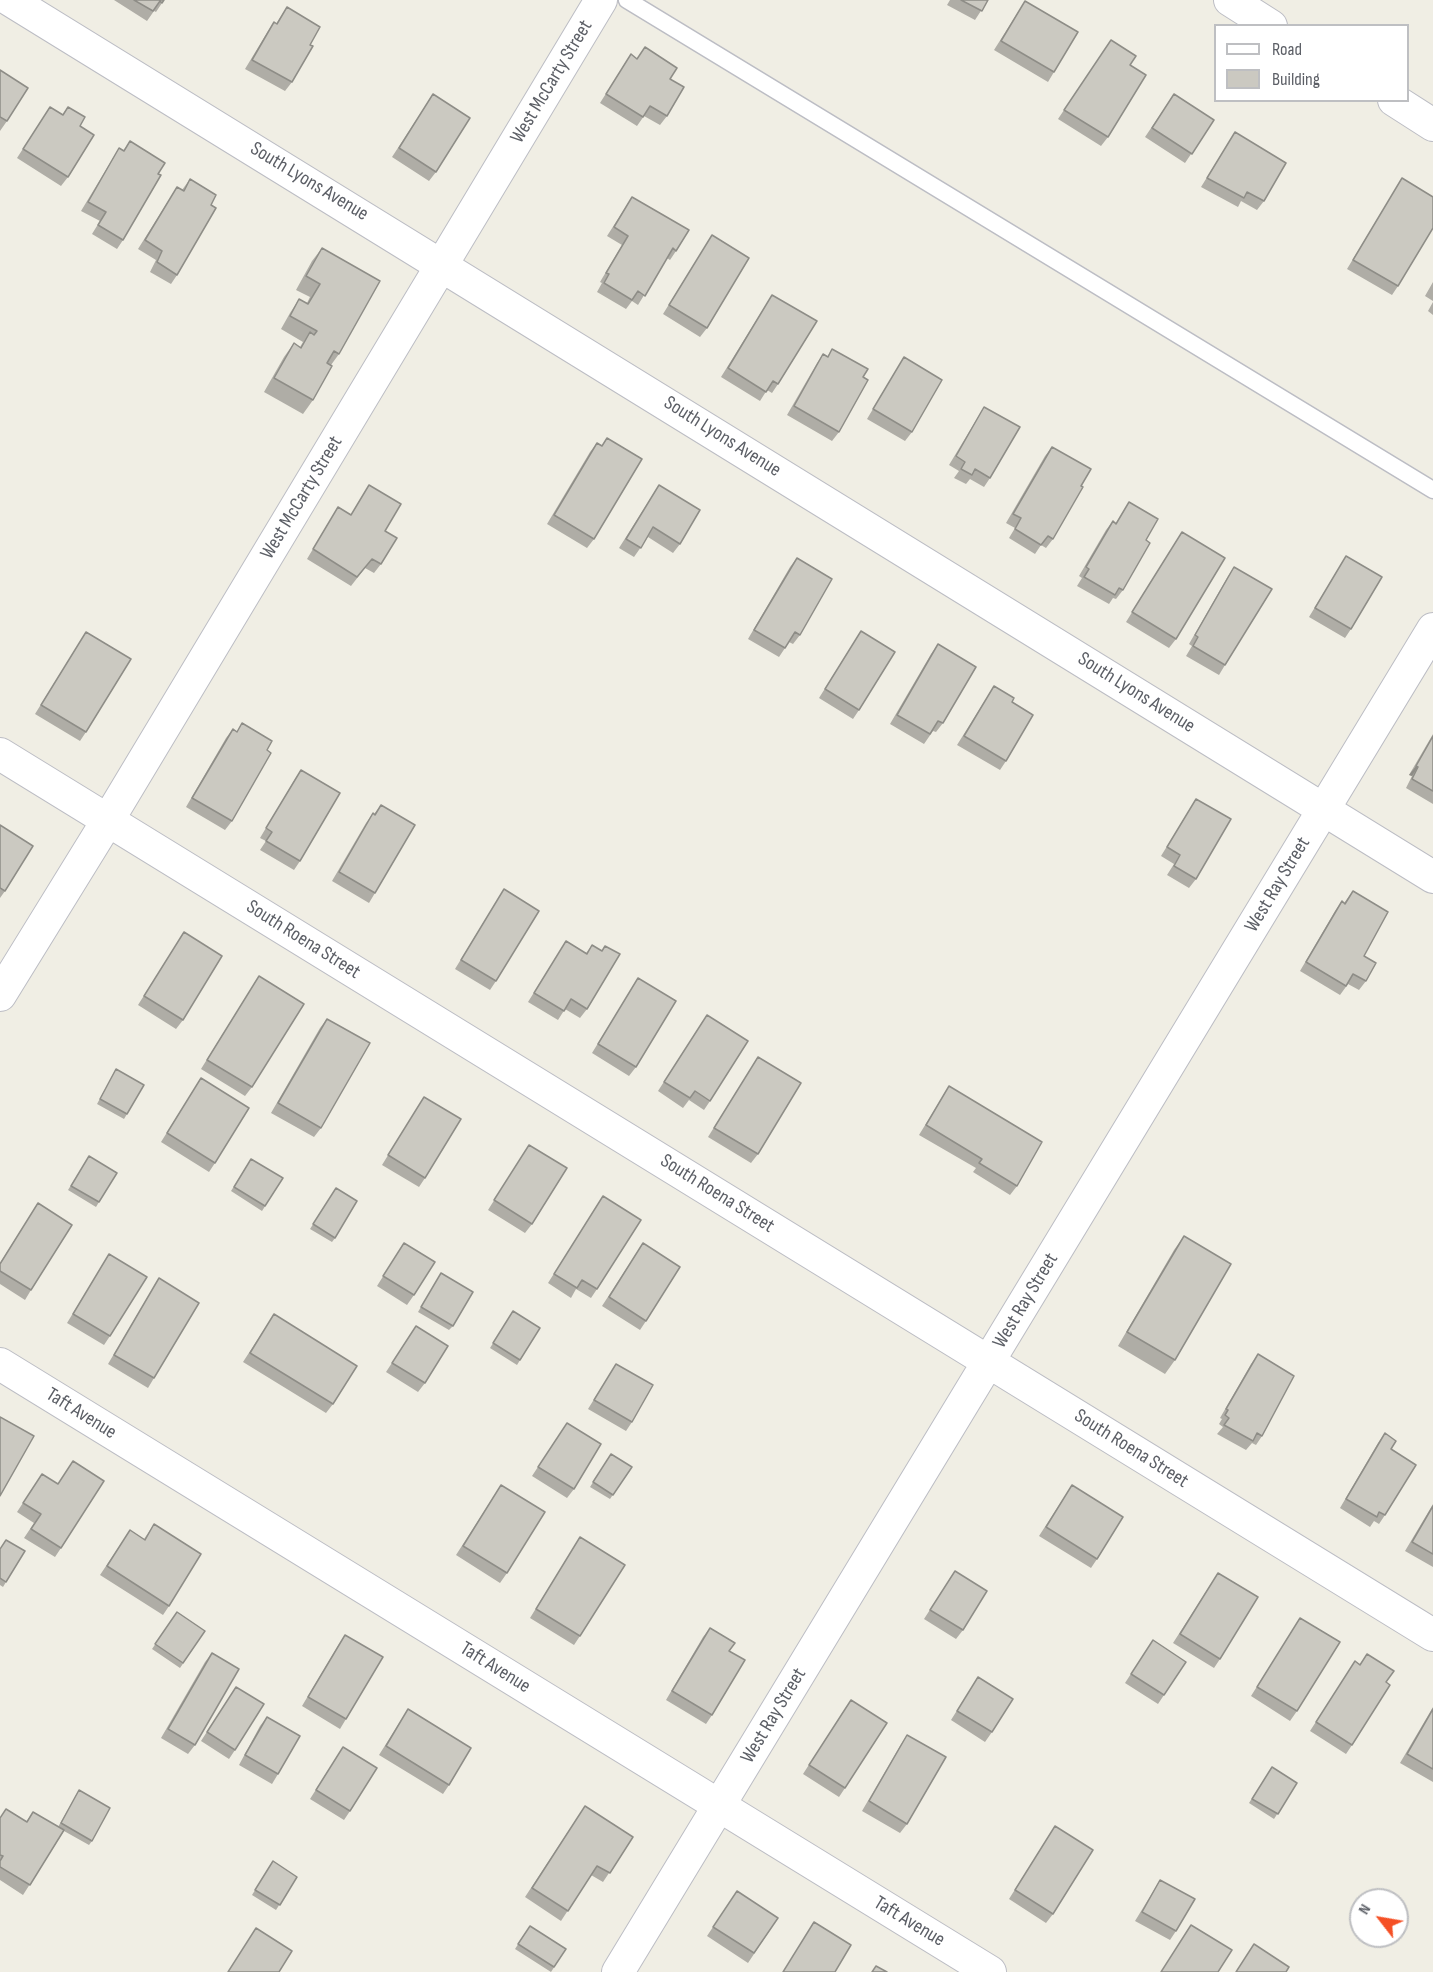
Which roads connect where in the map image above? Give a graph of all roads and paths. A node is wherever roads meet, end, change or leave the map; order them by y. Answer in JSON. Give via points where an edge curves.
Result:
{"nodes":[{"id":1,"x":10,"y":0,"type":"edge"},
{"id":2,"x":601,"y":0,"type":"edge"},
{"id":3,"x":627,"y":0,"type":"edge"},
{"id":4,"x":1230,"y":0,"type":"edge"},
{"id":5,"x":1268,"y":24,"type":"edge"},
{"id":6,"x":1397,"y":102,"type":"edge"},
{"id":7,"x":1433,"y":125,"type":"edge"},
{"id":8,"x":442,"y":264,"type":"junction"},
{"id":9,"x":1433,"y":490,"type":"edge"},
{"id":10,"x":1433,"y":629,"type":"edge"},
{"id":11,"x":0,"y":754,"type":"edge"},
{"id":12,"x":1324,"y":810,"type":"junction"},
{"id":13,"x":108,"y":820,"type":"junction"},
{"id":14,"x":1433,"y":877,"type":"edge"},
{"id":15,"x":0,"y":995,"type":"edge"},
{"id":16,"x":989,"y":1362,"type":"junction"},
{"id":17,"x":0,"y":1364,"type":"edge"},
{"id":18,"x":1433,"y":1635,"type":"edge"},
{"id":19,"x":720,"y":1806,"type":"junction"},
{"id":20,"x":618,"y":1972,"type":"edge"},
{"id":21,"x":990,"y":1972,"type":"edge"}],
"edges":[{"from":1,"to":8,"type":"street","name":"South Lyons Avenue"},
{"from":2,"to":8,"type":"street","name":"West McCarty Street"},
{"from":3,"to":9,"type":"lane"},
{"from":4,"to":5,"type":"street"},
{"from":6,"to":7,"type":"street"},
{"from":8,"to":12,"type":"street","name":"South Lyons Avenue"},
{"from":8,"to":13,"type":"street","name":"West McCarty Street"},
{"from":10,"to":12,"type":"street","name":"West Ray Street"},
{"from":11,"to":13,"type":"street","name":"South Roena Street"},
{"from":12,"to":14,"type":"street","name":"South Lyons Avenue"},
{"from":12,"to":16,"type":"street","name":"West Ray Street"},
{"from":13,"to":15,"type":"street","name":"West McCarty Street"},
{"from":13,"to":16,"type":"street","name":"South Roena Street"},
{"from":16,"to":18,"type":"street","name":"South Roena Street"},
{"from":16,"to":19,"type":"street","name":"West Ray Street"},
{"from":17,"to":19,"type":"street","name":"Taft Avenue"},
{"from":19,"to":20,"type":"street","name":"West Ray Street"},
{"from":19,"to":21,"type":"street","name":"Taft Avenue"}]}
